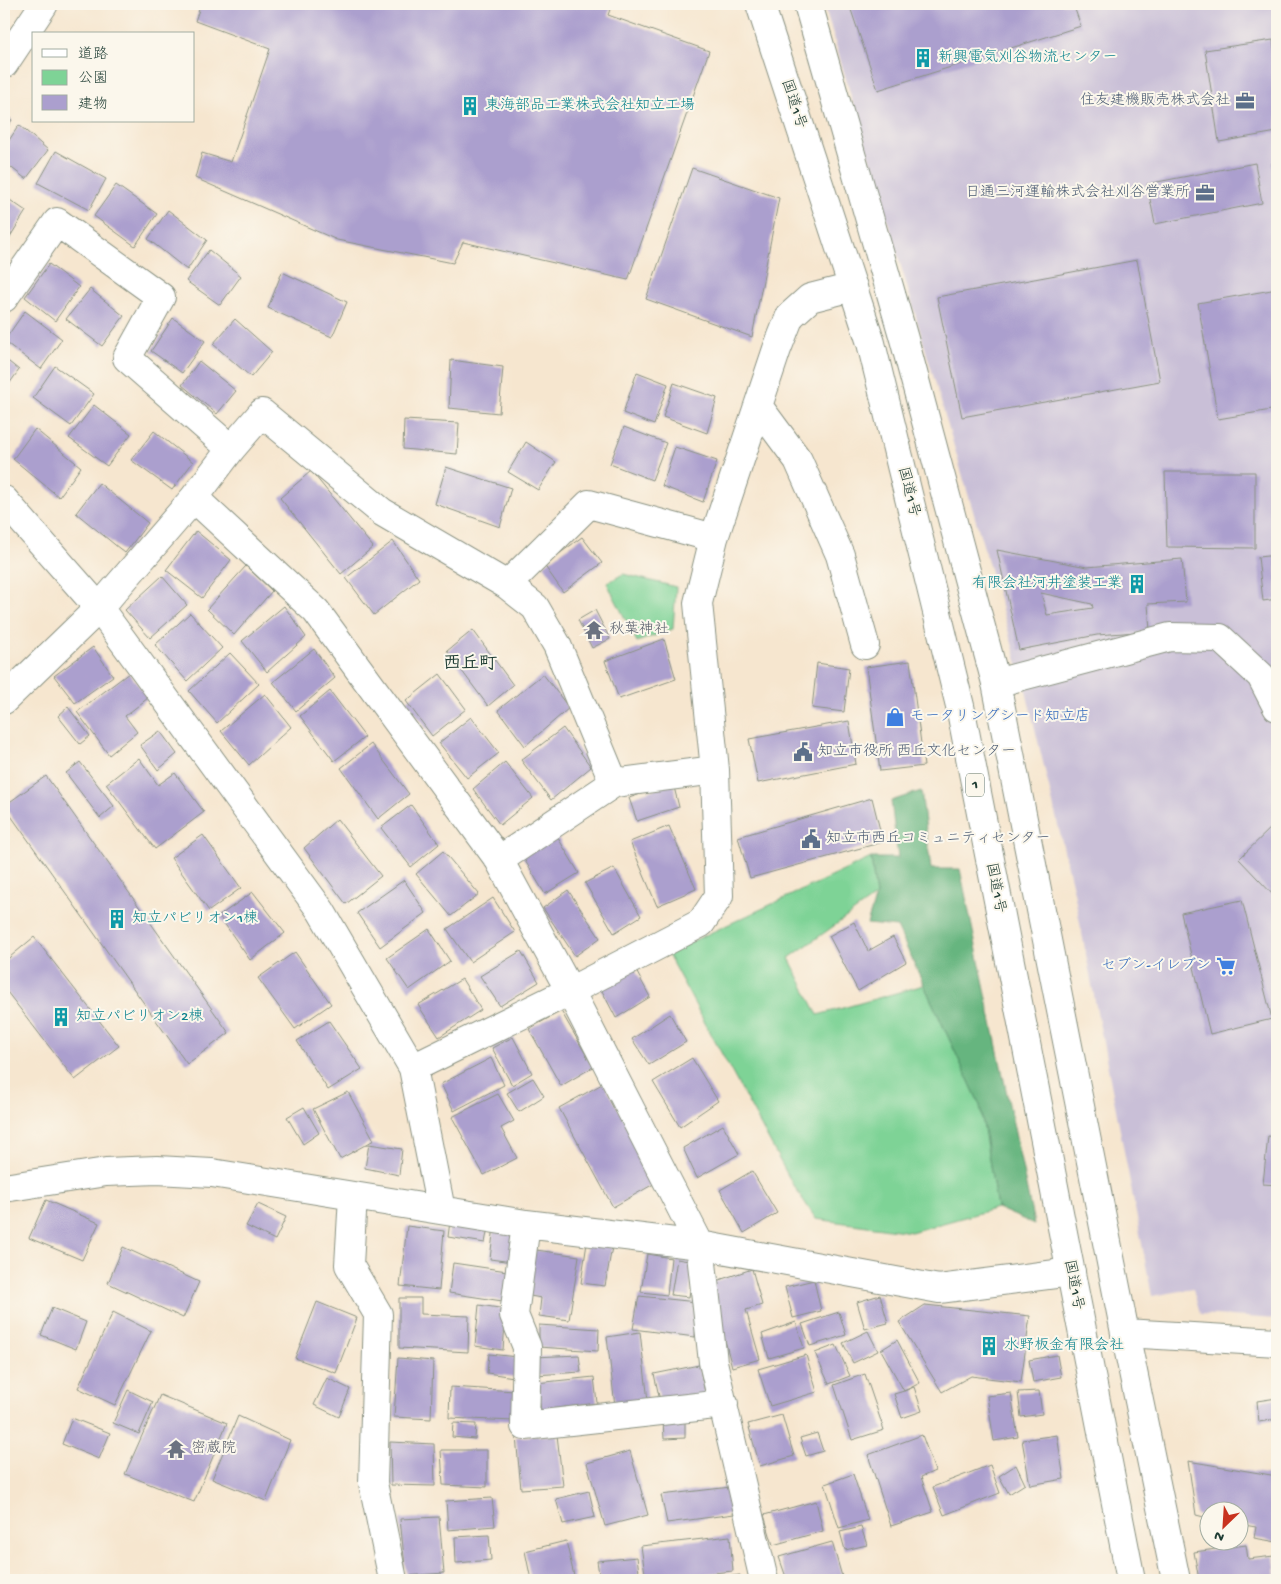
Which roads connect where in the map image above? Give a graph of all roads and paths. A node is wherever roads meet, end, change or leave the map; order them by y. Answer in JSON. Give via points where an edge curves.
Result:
{"nodes":[{"id":1,"x":44,"y":4,"type":"edge"},
{"id":2,"x":760,"y":4,"type":"edge"},
{"id":3,"x":808,"y":4,"type":"edge"},
{"id":4,"x":4,"y":64,"type":"edge"},
{"id":5,"x":853,"y":287,"type":"junction"},
{"id":6,"x":4,"y":298,"type":"edge"},
{"id":7,"x":758,"y":406,"type":"junction"},
{"id":8,"x":231,"y":448,"type":"junction"},
{"id":9,"x":194,"y":498,"type":"junction"},
{"id":10,"x":4,"y":500,"type":"edge"},
{"id":11,"x":714,"y":538,"type":"junction"},
{"id":12,"x":507,"y":585,"type":"junction"},
{"id":13,"x":99,"y":608,"type":"junction"},
{"id":14,"x":865,"y":646,"type":"dead end"},
{"id":15,"x":996,"y":683,"type":"junction"},
{"id":16,"x":4,"y":700,"type":"edge"},
{"id":17,"x":1277,"y":707,"type":"edge"},
{"id":18,"x":715,"y":770,"type":"junction"},
{"id":19,"x":614,"y":783,"type":"junction"},
{"id":20,"x":499,"y":860,"type":"junction"},
{"id":21,"x":570,"y":991,"type":"junction"},
{"id":22,"x":413,"y":1068,"type":"junction"},
{"id":23,"x":4,"y":1188,"type":"edge"},
{"id":24,"x":353,"y":1196,"type":"junction"},
{"id":25,"x":441,"y":1210,"type":"junction"},
{"id":26,"x":526,"y":1224,"type":"junction"},
{"id":27,"x":700,"y":1245,"type":"junction"},
{"id":28,"x":1071,"y":1272,"type":"junction"},
{"id":29,"x":1125,"y":1333,"type":"junction"},
{"id":30,"x":1277,"y":1342,"type":"edge"},
{"id":31,"x":724,"y":1404,"type":"junction"},
{"id":32,"x":393,"y":1580,"type":"edge"},
{"id":33,"x":764,"y":1580,"type":"edge"},
{"id":34,"x":1131,"y":1580,"type":"edge"},
{"id":35,"x":1176,"y":1580,"type":"edge"}],
"edges":[{"from":1,"to":4,"type":"main road"},
{"from":2,"to":5,"type":"main road","name":"国道1号","number":"1"},
{"from":3,"to":15,"type":"main road","via":[[904,339]]},
{"from":5,"to":7,"type":"main road","via":[[810,298],[790,316]]},
{"from":5,"to":28,"type":"main road","name":"国道1号","number":"1","via":[[871,343],[960,706]]},
{"from":6,"to":8,"type":"main road","via":[[57,222],[161,297],[127,358]]},
{"from":7,"to":11,"type":"main road"},
{"from":7,"to":14,"type":"main road","via":[[798,460],[836,546]]},
{"from":8,"to":9,"type":"main road"},
{"from":8,"to":12,"type":"main road","via":[[262,413],[382,512]]},
{"from":9,"to":13,"type":"main road"},
{"from":9,"to":20,"type":"main road","via":[[316,611]]},
{"from":10,"to":13,"type":"main road"},
{"from":11,"to":12,"type":"main road","via":[[589,504]]},
{"from":11,"to":18,"type":"main road","via":[[698,603]]},
{"from":12,"to":19,"type":"main road","via":[[535,607],[557,645]]},
{"from":13,"to":16,"type":"main road"},
{"from":13,"to":22,"type":"main road","via":[[321,911]]},
{"from":15,"to":17,"type":"main road","via":[[1170,636],[1220,638],[1261,676]]},
{"from":15,"to":29,"type":"main road"},
{"from":18,"to":19,"type":"main road"},
{"from":18,"to":21,"type":"main road","via":[[719,896],[701,923]]},
{"from":19,"to":20,"type":"main road"},
{"from":20,"to":21,"type":"main road"},
{"from":21,"to":22,"type":"main road"},
{"from":21,"to":27,"type":"main road"},
{"from":22,"to":25,"type":"main road"},
{"from":23,"to":24,"type":"main road","via":[[106,1172],[157,1170],[212,1173]]},
{"from":24,"to":25,"type":"main road"},
{"from":24,"to":32,"type":"main road","via":[[349,1265],[378,1314],[373,1482]]},
{"from":25,"to":26,"type":"main road"},
{"from":26,"to":27,"type":"main road"},
{"from":26,"to":31,"type":"main road","via":[[514,1314],[527,1347],[525,1426]]},
{"from":27,"to":28,"type":"main road","via":[[939,1289]]},
{"from":27,"to":31,"type":"main road","via":[[713,1362]]},
{"from":28,"to":34,"type":"main road","name":"国道1号","number":"1"},
{"from":29,"to":30,"type":"main road"},
{"from":29,"to":35,"type":"main road"},
{"from":31,"to":33,"type":"main road"}]}
